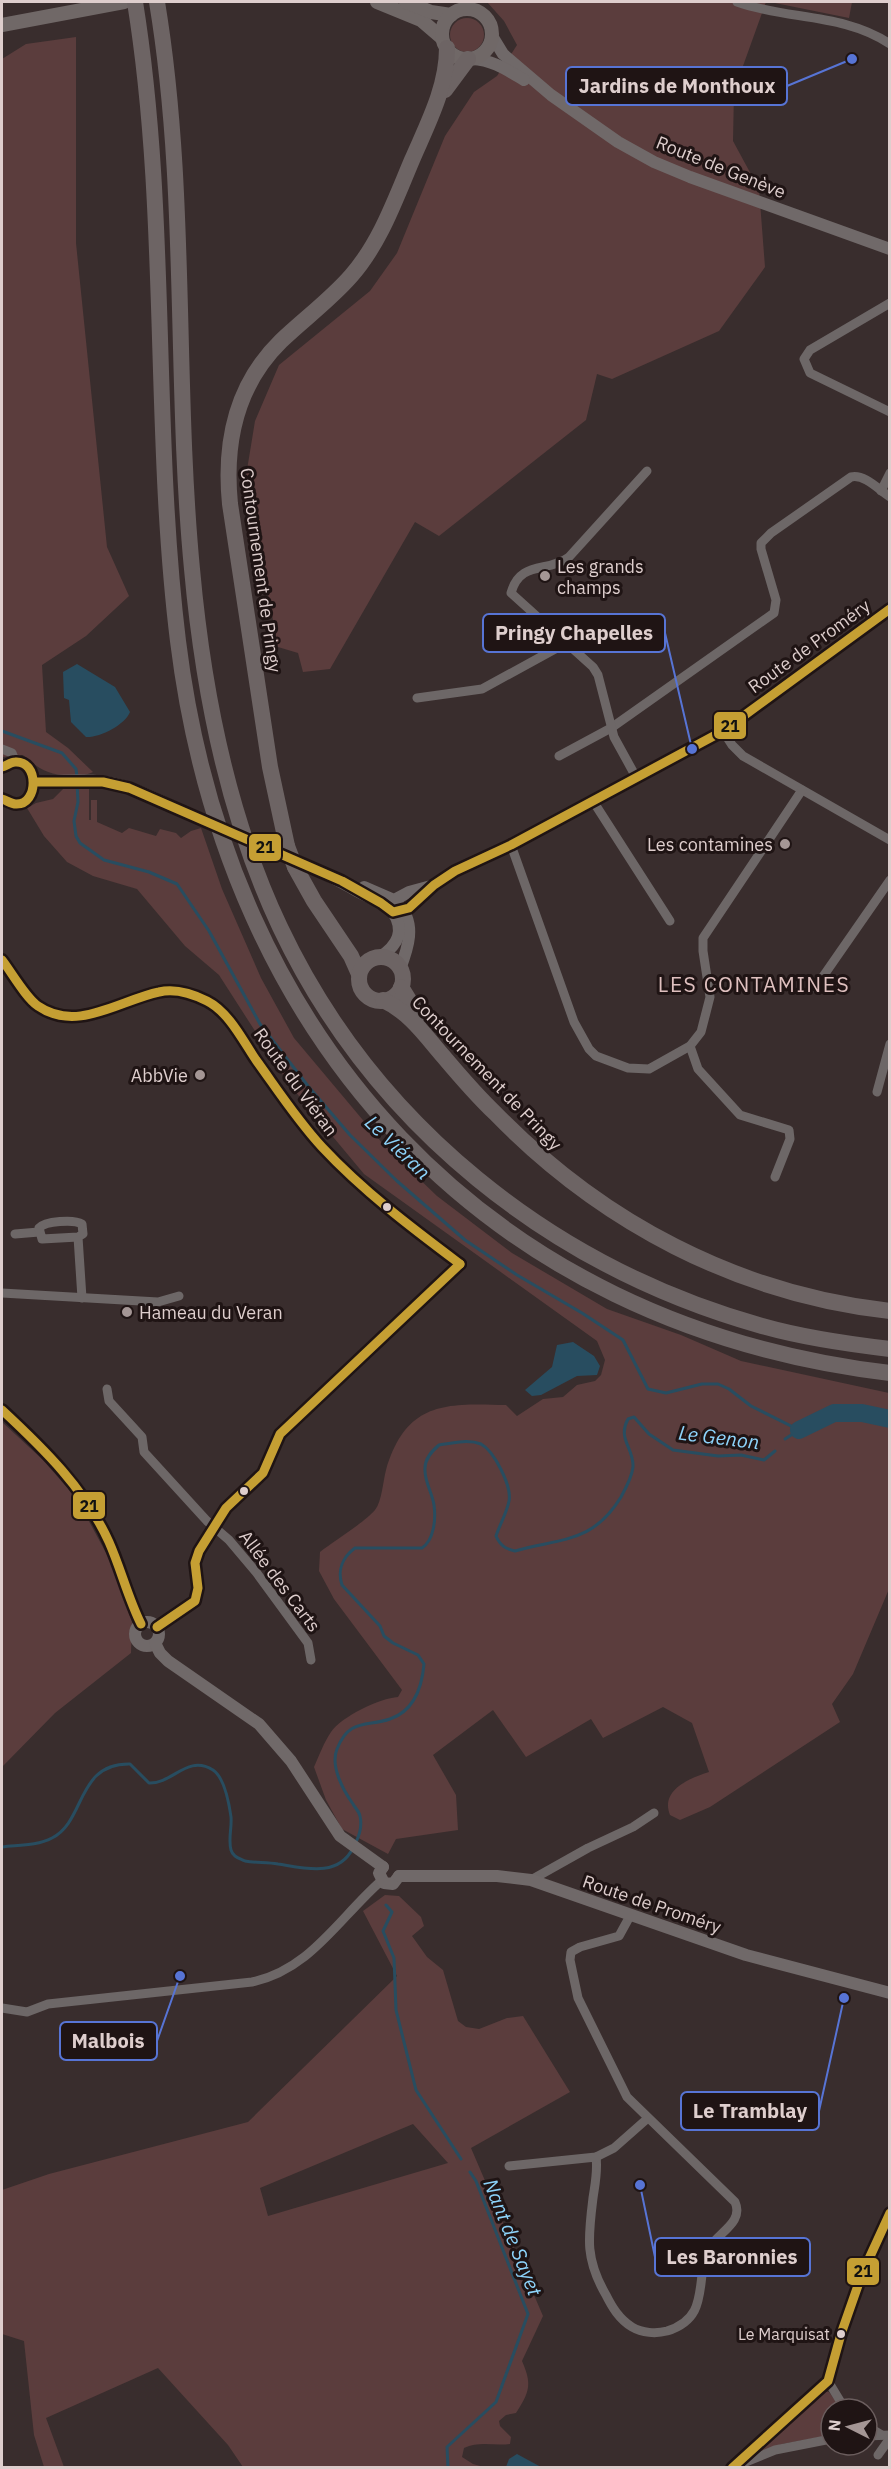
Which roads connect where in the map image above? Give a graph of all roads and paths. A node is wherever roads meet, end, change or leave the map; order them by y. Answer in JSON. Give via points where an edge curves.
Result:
{"nodes":[{"id":1,"x":118,"y":2,"type":"edge"},
{"id":2,"x":135,"y":2,"type":"edge"},
{"id":3,"x":157,"y":2,"type":"edge"},
{"id":4,"x":377,"y":2,"type":"edge"},
{"id":5,"x":406,"y":2,"type":"edge"},
{"id":6,"x":737,"y":2,"type":"edge"},
{"id":7,"x":451,"y":15,"type":"junction"},
{"id":8,"x":2,"y":25,"type":"edge"},
{"id":9,"x":492,"y":36,"type":"junction"},
{"id":10,"x":445,"y":43,"type":"junction"},
{"id":11,"x":890,"y":44,"type":"edge"},
{"id":12,"x":470,"y":59,"type":"junction"},
{"id":13,"x":551,"y":95,"type":"junction"},
{"id":14,"x":435,"y":106,"type":"junction"},
{"id":15,"x":890,"y":249,"type":"edge"},
{"id":16,"x":890,"y":303,"type":"edge"},
{"id":17,"x":890,"y":412,"type":"edge"},
{"id":18,"x":646,"y":471,"type":"dead end"},
{"id":19,"x":890,"y":473,"type":"edge"},
{"id":20,"x":881,"y":491,"type":"junction"},
{"id":21,"x":890,"y":497,"type":"edge"},
{"id":22,"x":890,"y":609,"type":"edge"},
{"id":23,"x":566,"y":643,"type":"junction"},
{"id":24,"x":417,"y":698,"type":"dead end"},
{"id":25,"x":611,"y":728,"type":"junction"},
{"id":26,"x":723,"y":731,"type":"junction"},
{"id":27,"x":2,"y":749,"type":"edge"},
{"id":28,"x":559,"y":756,"type":"dead end"},
{"id":29,"x":16,"y":763,"type":"junction"},
{"id":30,"x":2,"y":767,"type":"edge"},
{"id":31,"x":636,"y":777,"type":"junction"},
{"id":32,"x":35,"y":782,"type":"junction"},
{"id":33,"x":802,"y":790,"type":"junction"},
{"id":34,"x":2,"y":799,"type":"edge"},
{"id":35,"x":593,"y":801,"type":"junction"},
{"id":36,"x":200,"y":819,"type":"tunnel mouth"},
{"id":37,"x":890,"y":840,"type":"edge"},
{"id":38,"x":261,"y":844,"type":"tunnel mouth"},
{"id":39,"x":511,"y":845,"type":"junction"},
{"id":40,"x":890,"y":880,"type":"edge"},
{"id":41,"x":397,"y":907,"type":"junction"},
{"id":42,"x":321,"y":913,"type":"junction"},
{"id":43,"x":670,"y":921,"type":"dead end"},
{"id":44,"x":378,"y":957,"type":"junction"},
{"id":45,"x":2,"y":960,"type":"edge"},
{"id":46,"x":400,"y":969,"type":"junction"},
{"id":47,"x":360,"y":974,"type":"junction"},
{"id":48,"x":401,"y":987,"type":"junction"},
{"id":49,"x":815,"y":988,"type":"dead end"},
{"id":50,"x":383,"y":1000,"type":"junction"},
{"id":51,"x":890,"y":1044,"type":"edge"},
{"id":52,"x":690,"y":1046,"type":"junction"},
{"id":53,"x":877,"y":1092,"type":"dead end"},
{"id":54,"x":775,"y":1177,"type":"dead end"},
{"id":55,"x":39,"y":1232,"type":"junction"},
{"id":56,"x":15,"y":1234,"type":"dead end"},
{"id":57,"x":78,"y":1237,"type":"junction"},
{"id":58,"x":2,"y":1293,"type":"edge"},
{"id":59,"x":179,"y":1296,"type":"dead end"},
{"id":60,"x":82,"y":1298,"type":"junction"},
{"id":61,"x":890,"y":1303,"type":"edge"},
{"id":62,"x":890,"y":1311,"type":"edge"},
{"id":63,"x":890,"y":1349,"type":"edge"},
{"id":64,"x":890,"y":1373,"type":"edge"},
{"id":65,"x":107,"y":1389,"type":"dead end"},
{"id":66,"x":2,"y":1410,"type":"edge"},
{"id":67,"x":215,"y":1527,"type":"junction"},
{"id":68,"x":141,"y":1624,"type":"junction"},
{"id":69,"x":157,"y":1627,"type":"junction"},
{"id":70,"x":155,"y":1643,"type":"junction"},
{"id":71,"x":311,"y":1660,"type":"dead end"},
{"id":72,"x":654,"y":1813,"type":"dead end"},
{"id":73,"x":383,"y":1867,"type":"junction"},
{"id":74,"x":399,"y":1876,"type":"junction"},
{"id":75,"x":381,"y":1881,"type":"junction"},
{"id":76,"x":531,"y":1881,"type":"junction"},
{"id":77,"x":630,"y":1916,"type":"junction"},
{"id":78,"x":890,"y":1993,"type":"edge"},
{"id":79,"x":2,"y":2008,"type":"edge"},
{"id":80,"x":648,"y":2118,"type":"junction"},
{"id":81,"x":596,"y":2157,"type":"junction"},
{"id":82,"x":509,"y":2166,"type":"dead end"},
{"id":83,"x":890,"y":2212,"type":"edge"},
{"id":84,"x":828,"y":2381,"type":"junction"},
{"id":85,"x":838,"y":2397,"type":"edge"},
{"id":86,"x":887,"y":2436,"type":"edge"},
{"id":87,"x":819,"y":2441,"type":"edge"},
{"id":88,"x":879,"y":2453,"type":"edge"},
{"id":89,"x":732,"y":2468,"type":"edge"}],
"edges":[{"from":1,"to":8,"type":"main road"},
{"from":2,"to":64,"type":"highway","via":[[153,149],[162,456],[179,647],[198,753],[222,838],[251,916],[296,1003],[332,1057],[381,1118],[438,1176],[535,1250],[604,1289],[711,1334],[790,1356]]},
{"from":3,"to":63,"type":"highway","via":[[173,126],[185,471],[202,655],[237,814],[264,889],[297,960],[353,1049],[410,1117],[471,1176],[535,1223],[606,1266],[690,1303],[777,1330]]},
{"from":4,"to":10,"type":"main road","via":[[421,20]]},
{"from":5,"to":7,"type":"main road"},
{"from":6,"to":11,"type":"street","via":[[858,27]]},
{"from":7,"to":9,"type":"main road","via":[[466,9],[482,14]]},
{"from":7,"to":10,"type":"main road","via":[[443,29]]},
{"from":9,"to":12,"type":"main road","via":[[486,51]]},
{"from":9,"to":13,"type":"street","name":"Route de Genève","via":[[503,54]]},
{"from":10,"to":12,"type":"main road","via":[[456,57]]},
{"from":10,"to":14,"type":"highway","name":"Contournement de Pringy","via":[[445,74]]},
{"from":12,"to":13,"type":"street","name":"Route de Genève","via":[[497,64]]},
{"from":12,"to":14,"type":"highway","name":"Contournement de Pringy"},
{"from":13,"to":15,"type":"street","name":"Route de Genève","via":[[654,162]]},
{"from":14,"to":42,"type":"highway","name":"Contournement de Pringy","bridge":true,"via":[[370,251],[351,277],[269,354],[248,385],[231,435],[227,473],[230,504],[270,767],[287,846]]},
{"from":16,"to":17,"type":"street","via":[[810,350],[804,359],[810,373]]},
{"from":18,"to":23,"type":"street","via":[[569,557],[528,570],[513,584],[511,593]]},
{"from":19,"to":20,"type":"street"},
{"from":20,"to":21,"type":"street"},
{"from":20,"to":25,"type":"street","via":[[864,479],[851,477],[765,537],[761,549],[776,600],[774,613]]},
{"from":22,"to":26,"type":"street","name":"Route de Proméry"},
{"from":23,"to":24,"type":"street","via":[[482,689]]},
{"from":23,"to":25,"type":"street","via":[[598,675]]},
{"from":25,"to":28,"type":"street"},
{"from":25,"to":31,"type":"street"},
{"from":26,"to":31,"type":"street","name":"Route de Proméry"},
{"from":26,"to":33,"type":"street","via":[[743,756]]},
{"from":27,"to":29,"type":"street","via":[[12,753]]},
{"from":29,"to":30,"type":"street"},
{"from":29,"to":32,"type":"street","via":[[29,769]]},
{"from":31,"to":35,"type":"street","name":"Route de Proméry"},
{"from":32,"to":34,"type":"street","via":[[31,795],[21,803]]},
{"from":32,"to":36,"type":"street","via":[[103,782]]},
{"from":33,"to":37,"type":"street"},
{"from":33,"to":52,"type":"street","via":[[703,938],[710,997],[702,1032]]},
{"from":35,"to":39,"type":"street","name":"Route de Proméry"},
{"from":35,"to":43,"type":"street"},
{"from":38,"to":41,"type":"street"},
{"from":39,"to":41,"type":"street","name":"Route de Proméry","via":[[455,871]]},
{"from":39,"to":52,"type":"street","via":[[574,1022],[589,1049],[602,1060],[638,1070],[649,1069]]},
{"from":40,"to":49,"type":"street"},
{"from":41,"to":44,"type":"street","via":[[399,936],[395,945]]},
{"from":41,"to":46,"type":"street","via":[[408,919],[410,936]]},
{"from":42,"to":44,"type":"highway","name":"Contournement de Pringy","via":[[356,947]]},
{"from":42,"to":47,"type":"highway","name":"Contournement de Pringy"},
{"from":44,"to":46,"type":"highway","name":"Contournement de Pringy","via":[[394,962]]},
{"from":44,"to":47,"type":"highway","via":[[365,963]]},
{"from":45,"to":67,"type":"street","name":"Route du Viéran","via":[[36,1005],[66,1017],[86,1016],[161,991],[187,992],[210,1002],[224,1014],[322,1147],[392,1213],[460,1264],[286,1429],[263,1473],[226,1508]]},
{"from":46,"to":48,"type":"highway","name":"Contournement de Pringy"},
{"from":47,"to":50,"type":"highway","name":"Contournement de Pringy","via":[[360,986],[365,993]]},
{"from":48,"to":50,"type":"highway","name":"Contournement de Pringy"},
{"from":48,"to":61,"type":"highway","name":"Contournement de Pringy","via":[[417,1014],[506,1114],[563,1165],[624,1210],[686,1244],[745,1269],[819,1291]]},
{"from":50,"to":62,"type":"highway","name":"Contournement de Pringy","via":[[407,1015],[529,1147],[635,1226],[749,1279],[822,1300]]},
{"from":51,"to":53,"type":"street"},
{"from":52,"to":54,"type":"street","via":[[698,1069],[740,1115],[789,1130],[790,1138]]},
{"from":55,"to":56,"type":"street"},
{"from":55,"to":57,"type":"street","via":[[42,1239]]},
{"from":55,"to":57,"type":"street","via":[[44,1224],[79,1222],[84,1231]]},
{"from":57,"to":60,"type":"street"},
{"from":58,"to":60,"type":"street"},
{"from":59,"to":60,"type":"street","via":[[158,1302]]},
{"from":65,"to":67,"type":"street","name":"Allée des Carts","via":[[109,1401],[142,1437],[144,1452]]},
{"from":66,"to":68,"type":"street","via":[[44,1449],[78,1489],[105,1533]]},
{"from":67,"to":69,"type":"street","via":[[196,1557],[195,1601]]},
{"from":67,"to":71,"type":"street","name":"Allée des Carts","via":[[256,1572],[308,1643]]},
{"from":68,"to":69,"type":"street","via":[[149,1622]]},
{"from":68,"to":70,"type":"street","via":[[136,1630],[137,1639],[143,1644]]},
{"from":69,"to":70,"type":"street","via":[[159,1636]]},
{"from":70,"to":73,"type":"street","via":[[168,1661],[267,1732],[346,1841]]},
{"from":72,"to":76,"type":"street"},
{"from":73,"to":74,"type":"street","via":[[393,1866]]},
{"from":73,"to":75,"type":"street","via":[[379,1873]]},
{"from":74,"to":75,"type":"street","via":[[393,1884]]},
{"from":74,"to":76,"type":"street","name":"Route de Proméry","via":[[497,1876]]},
{"from":75,"to":79,"type":"street","via":[[314,1950],[275,1976],[252,1982],[48,2004],[27,2012]]},
{"from":76,"to":77,"type":"street","name":"Route de Proméry"},
{"from":77,"to":78,"type":"street","name":"Route de Proméry","via":[[746,1955]]},
{"from":77,"to":80,"type":"street","via":[[619,1936],[576,1948],[570,1960],[578,1998],[604,2052],[628,2100]]},
{"from":80,"to":81,"type":"street","via":[[614,2148]]},
{"from":80,"to":81,"type":"street","via":[[735,2202],[738,2211],[708,2251],[696,2307],[688,2319],[664,2332],[638,2330],[618,2315],[596,2278],[588,2241]]},
{"from":81,"to":82,"type":"street"},
{"from":83,"to":84,"type":"street","via":[[862,2274]]},
{"from":84,"to":85,"type":"street"},
{"from":84,"to":89,"type":"street"},
{"from":86,"to":88,"type":"street"},
{"from":87,"to":89,"type":"street","via":[[774,2450]]}]}
